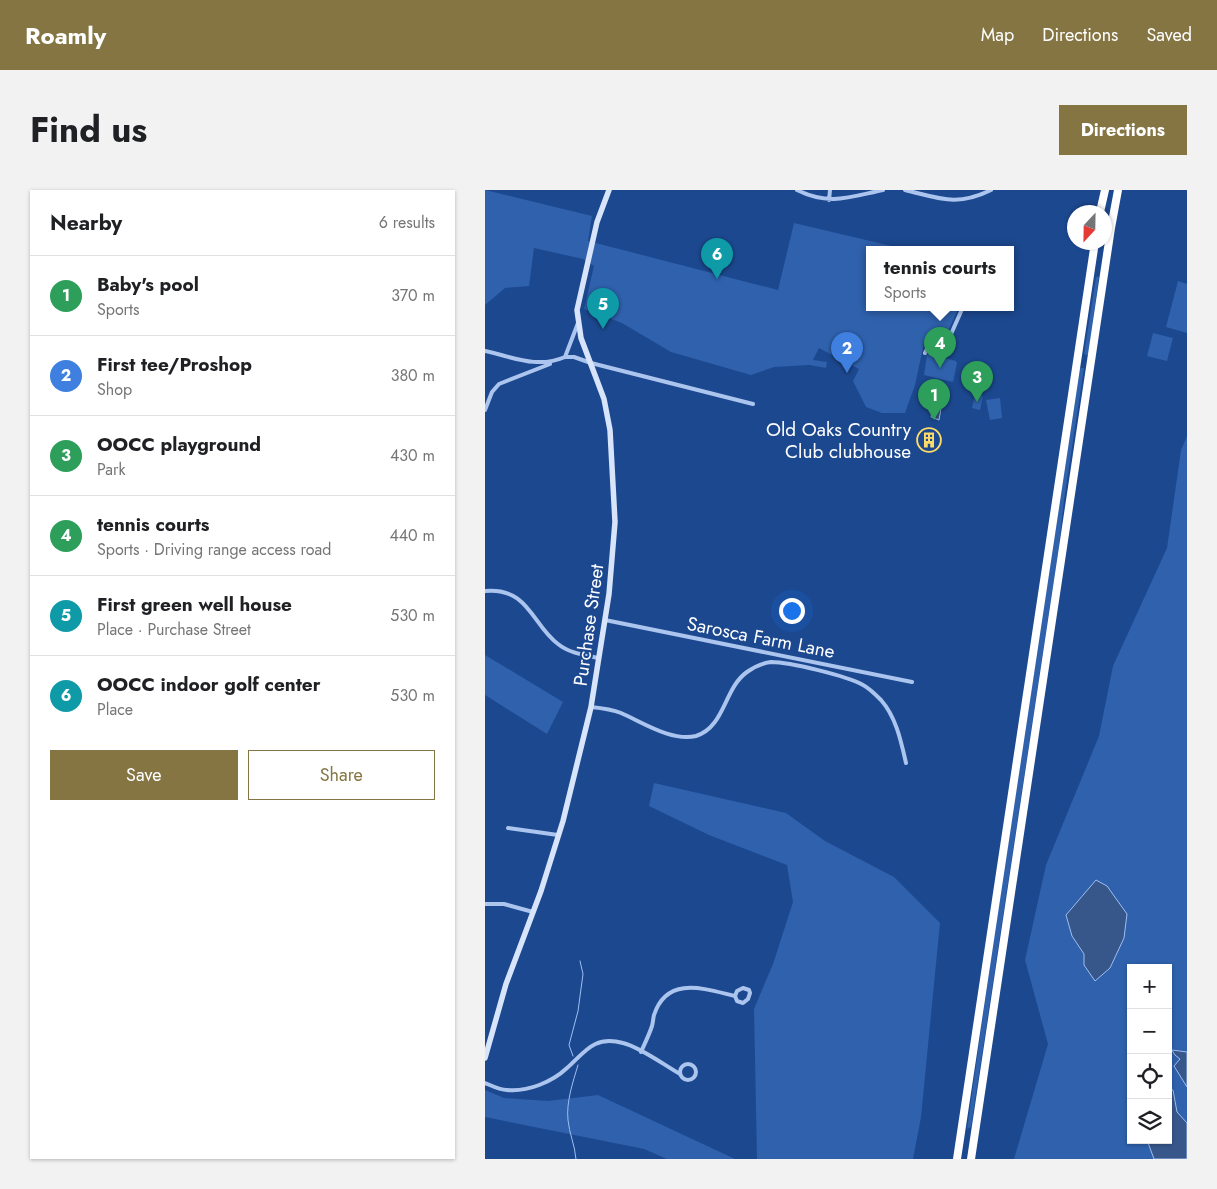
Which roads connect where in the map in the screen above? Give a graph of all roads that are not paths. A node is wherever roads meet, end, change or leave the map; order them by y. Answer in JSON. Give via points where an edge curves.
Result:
{"nodes":[{"id":1,"x":609,"y":190,"type":"edge"},
{"id":2,"x":797,"y":190,"type":"edge"},
{"id":3,"x":830,"y":190,"type":"edge"},
{"id":4,"x":883,"y":190,"type":"edge"},
{"id":5,"x":905,"y":190,"type":"edge"},
{"id":6,"x":991,"y":190,"type":"edge"},
{"id":7,"x":1101,"y":190,"type":"edge"},
{"id":8,"x":1105,"y":190,"type":"edge"},
{"id":9,"x":1118,"y":190,"type":"edge"},
{"id":10,"x":915,"y":191,"type":"edge"},
{"id":11,"x":829,"y":200,"type":"junction"},
{"id":12,"x":1101,"y":203,"type":"joint"},
{"id":13,"x":1094,"y":250,"type":"edge"},
{"id":14,"x":961,"y":311,"type":"edge"},
{"id":15,"x":578,"y":323,"type":"junction"},
{"id":16,"x":485,"y":351,"type":"edge"},
{"id":17,"x":925,"y":352,"type":"dead end"},
{"id":18,"x":565,"y":357,"type":"junction"},
{"id":19,"x":552,"y":363,"type":"junction"},
{"id":20,"x":591,"y":363,"type":"junction"},
{"id":21,"x":753,"y":404,"type":"dead end"},
{"id":22,"x":485,"y":410,"type":"edge"},
{"id":23,"x":485,"y":592,"type":"edge"},
{"id":24,"x":605,"y":620,"type":"junction"},
{"id":25,"x":598,"y":658,"type":"junction"},
{"id":26,"x":912,"y":682,"type":"dead end"},
{"id":27,"x":591,"y":707,"type":"junction"},
{"id":28,"x":906,"y":763,"type":"dead end"},
{"id":29,"x":508,"y":828,"type":"dead end"},
{"id":30,"x":559,"y":835,"type":"junction"},
{"id":31,"x":485,"y":904,"type":"edge"},
{"id":32,"x":533,"y":912,"type":"junction"},
{"id":33,"x":735,"y":996,"type":"dead end"},
{"id":34,"x":641,"y":1052,"type":"junction"},
{"id":35,"x":485,"y":1058,"type":"edge"},
{"id":36,"x":680,"y":1074,"type":"junction"},
{"id":37,"x":485,"y":1083,"type":"edge"},
{"id":38,"x":957,"y":1159,"type":"edge"},
{"id":39,"x":971,"y":1159,"type":"edge"}],
"edges":[{"from":1,"to":15,"type":"main road","name":"Purchase Street","via":[[592,241],[577,310]]},
{"from":2,"to":11,"type":"street"},
{"from":3,"to":11,"type":"street"},
{"from":4,"to":11,"type":"street"},
{"from":5,"to":10,"type":"street"},
{"from":6,"to":10,"type":"street","via":[[968,199],[953,200]]},
{"from":7,"to":12,"type":"highway"},
{"from":8,"to":12,"type":"highway"},
{"from":9,"to":39,"type":"highway"},
{"from":13,"to":38,"type":"highway"},
{"from":14,"to":17,"type":"street","via":[[945,350],[927,349]]},
{"from":15,"to":18,"type":"street"},
{"from":15,"to":20,"type":"main road","name":"Purchase Street"},
{"from":16,"to":19,"type":"street","via":[[537,363]]},
{"from":18,"to":19,"type":"street"},
{"from":18,"to":20,"type":"street"},
{"from":19,"to":22,"type":"street","via":[[499,384]]},
{"from":20,"to":21,"type":"street"},
{"from":20,"to":24,"type":"main road","name":"Purchase Street","via":[[608,415],[612,448],[615,522]]},
{"from":23,"to":25,"type":"street","via":[[510,595],[531,611],[557,644],[574,653]]},
{"from":24,"to":25,"type":"main road","name":"Purchase Street"},
{"from":24,"to":26,"type":"street","name":"Sarosca Farm Lane"},
{"from":25,"to":27,"type":"main road","name":"Purchase Street"},
{"from":27,"to":28,"type":"street","via":[[611,710],[678,737],[695,736],[717,719],[737,681],[746,672],[765,663],[794,665],[865,686],[889,712]]},
{"from":27,"to":30,"type":"main road","name":"Purchase Street"},
{"from":29,"to":30,"type":"street"},
{"from":30,"to":32,"type":"main road","name":"Purchase Street"},
{"from":31,"to":32,"type":"street","via":[[503,904]]},
{"from":32,"to":35,"type":"main road","name":"Purchase Street","via":[[507,980]]},
{"from":33,"to":34,"type":"street","via":[[696,987],[672,992],[654,1014]]},
{"from":34,"to":36,"type":"street"},
{"from":34,"to":37,"type":"street","via":[[621,1042],[608,1041],[592,1045],[567,1068],[531,1088],[507,1090]]},
{"from":36,"to":36,"type":"street","via":[[690,1079],[695,1069],[684,1064]]}]}
